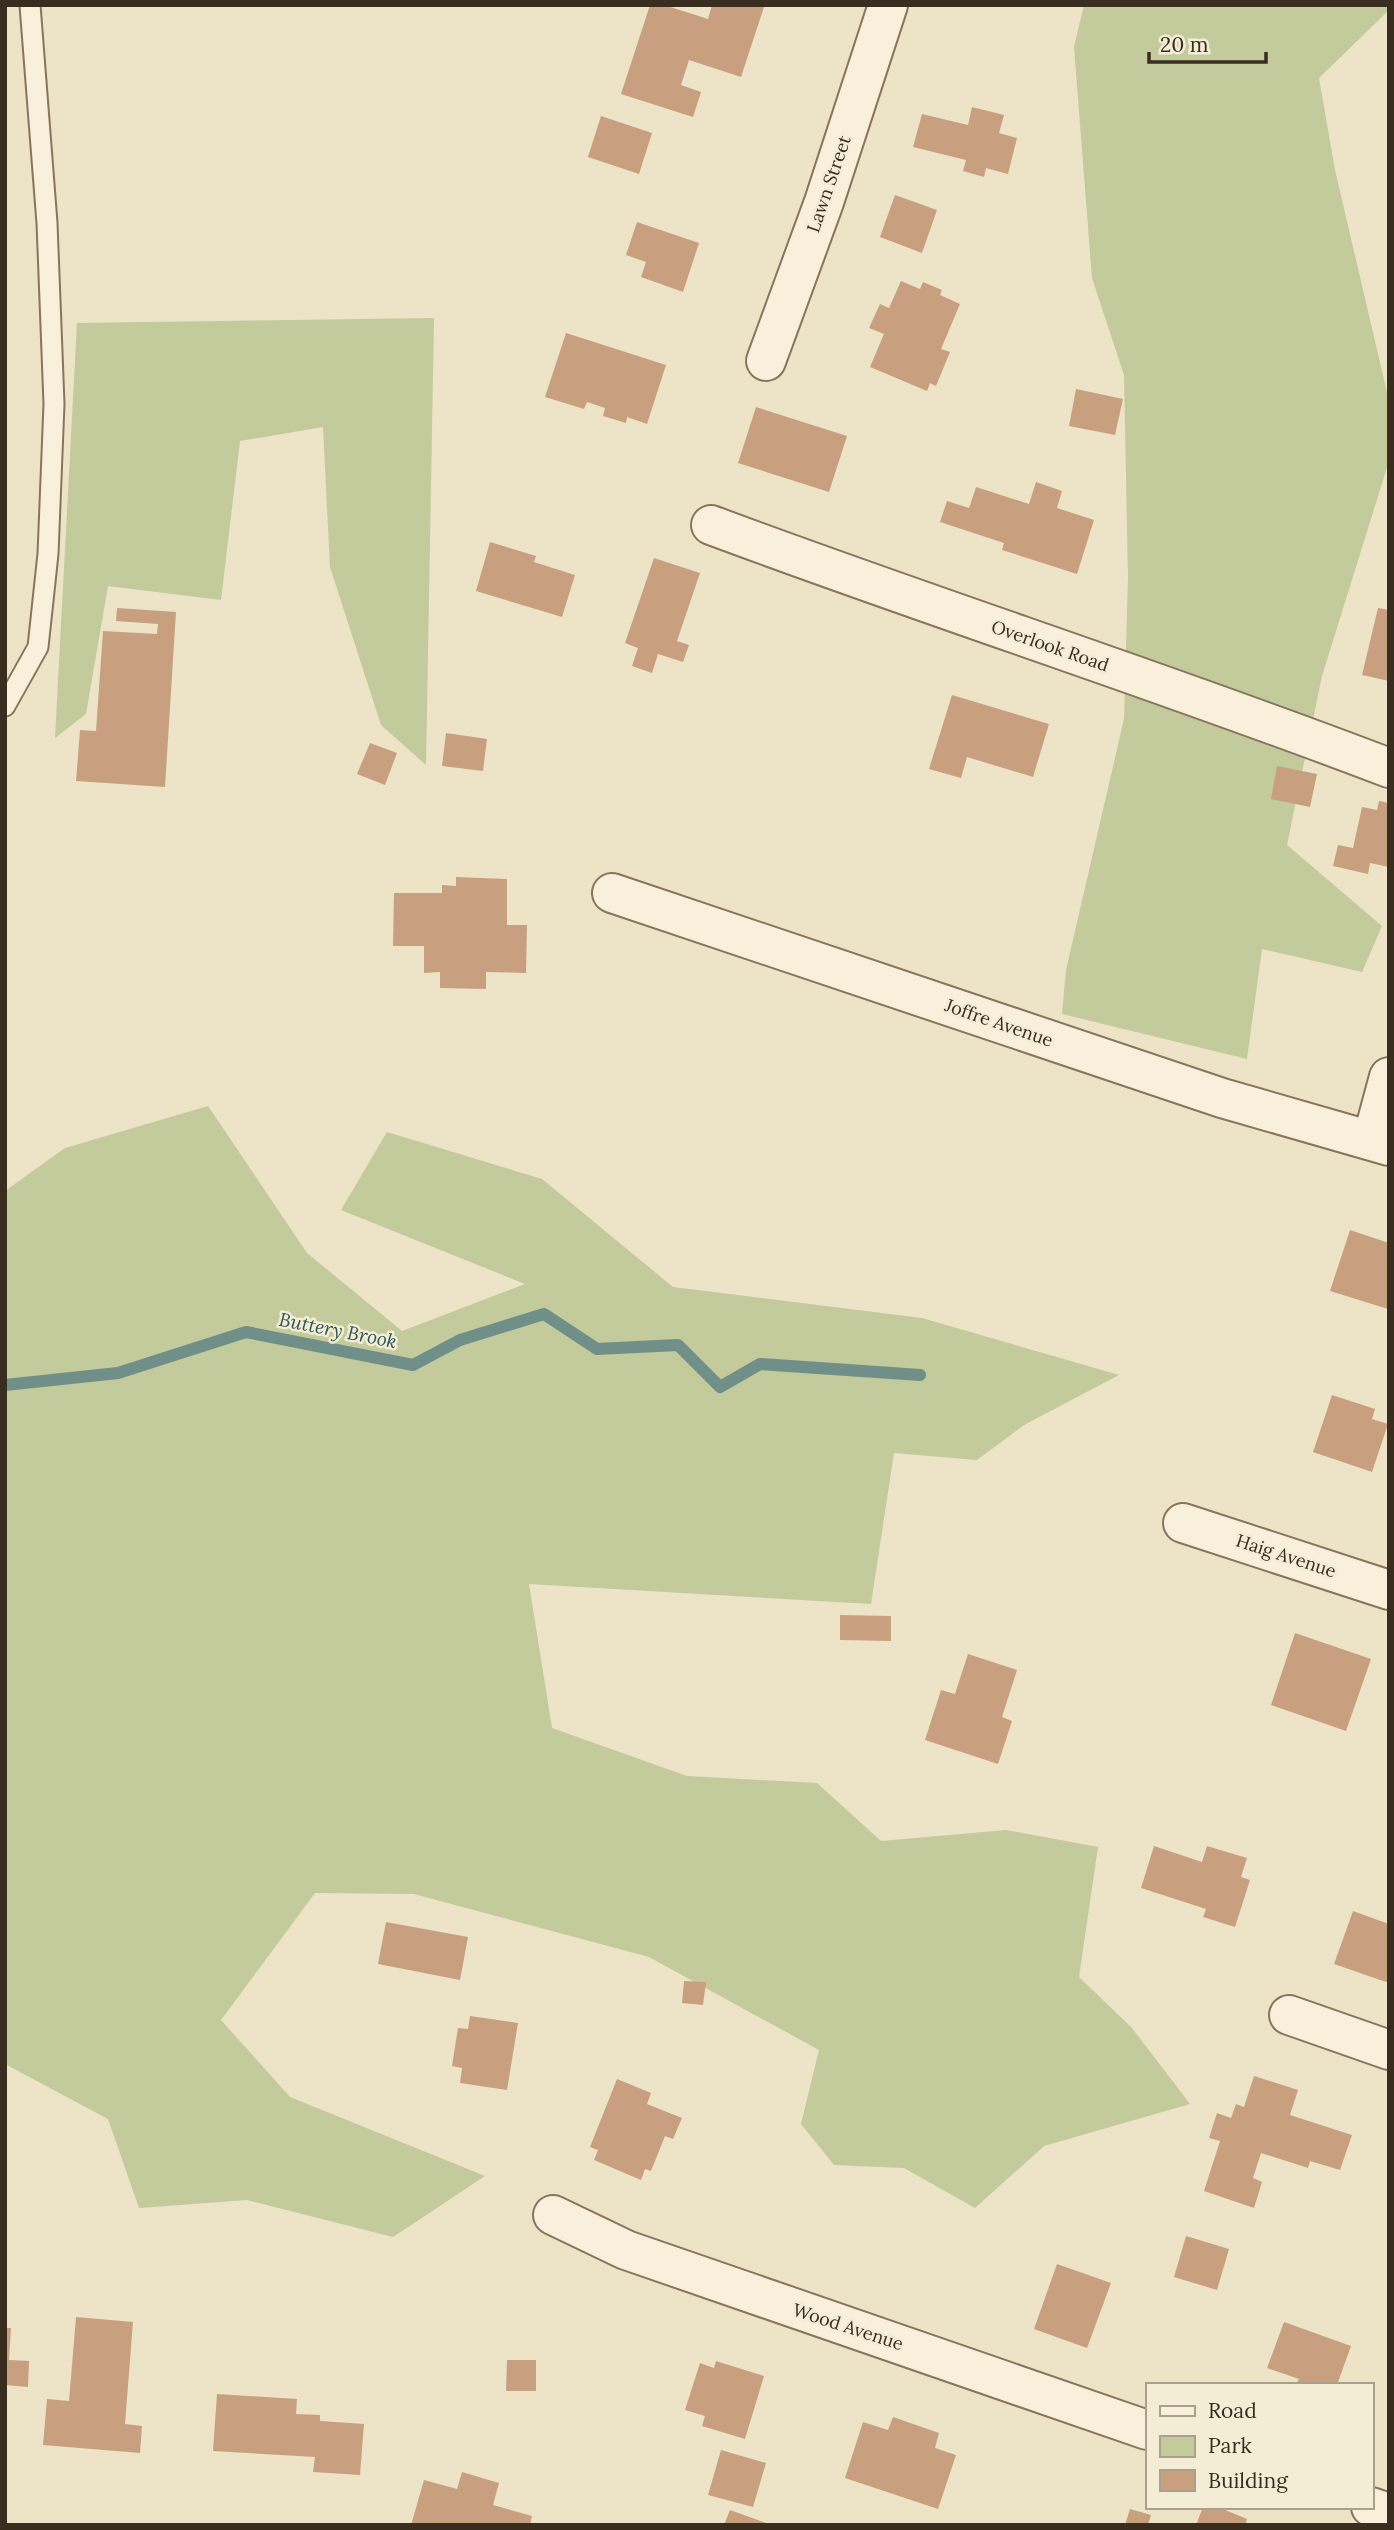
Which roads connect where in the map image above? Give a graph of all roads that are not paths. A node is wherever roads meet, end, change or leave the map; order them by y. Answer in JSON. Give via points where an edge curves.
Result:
{"nodes":[{"id":1,"x":30,"y":5,"type":"edge"},
{"id":2,"x":888,"y":5,"type":"edge"},
{"id":3,"x":766,"y":361,"type":"dead end"},
{"id":4,"x":711,"y":525,"type":"dead end"},
{"id":5,"x":5,"y":706,"type":"edge"},
{"id":6,"x":1389,"y":768,"type":"edge"},
{"id":7,"x":612,"y":893,"type":"dead end"},
{"id":8,"x":1389,"y":1077,"type":"edge"},
{"id":9,"x":1381,"y":1143,"type":"edge"},
{"id":10,"x":1184,"y":1523,"type":"dead end"},
{"id":11,"x":1389,"y":1590,"type":"edge"},
{"id":12,"x":1289,"y":2015,"type":"dead end"},
{"id":13,"x":1389,"y":2050,"type":"edge"},
{"id":14,"x":553,"y":2215,"type":"dead end"},
{"id":15,"x":1146,"y":2430,"type":"edge"}],
"edges":[{"from":1,"to":5,"type":"lane","via":[[47,223],[54,404],[48,554],[38,648]]},
{"from":2,"to":3,"type":"street","name":"Lawn Street"},
{"from":4,"to":6,"type":"street","name":"Overlook Road"},
{"from":7,"to":9,"type":"street","name":"Joffre Avenue","via":[[1222,1098]]},
{"from":8,"to":9,"type":"street"},
{"from":10,"to":11,"type":"street","name":"Haig Avenue"},
{"from":12,"to":13,"type":"street"},
{"from":14,"to":15,"type":"street","name":"Wood Avenue","via":[[626,2250]]}]}
